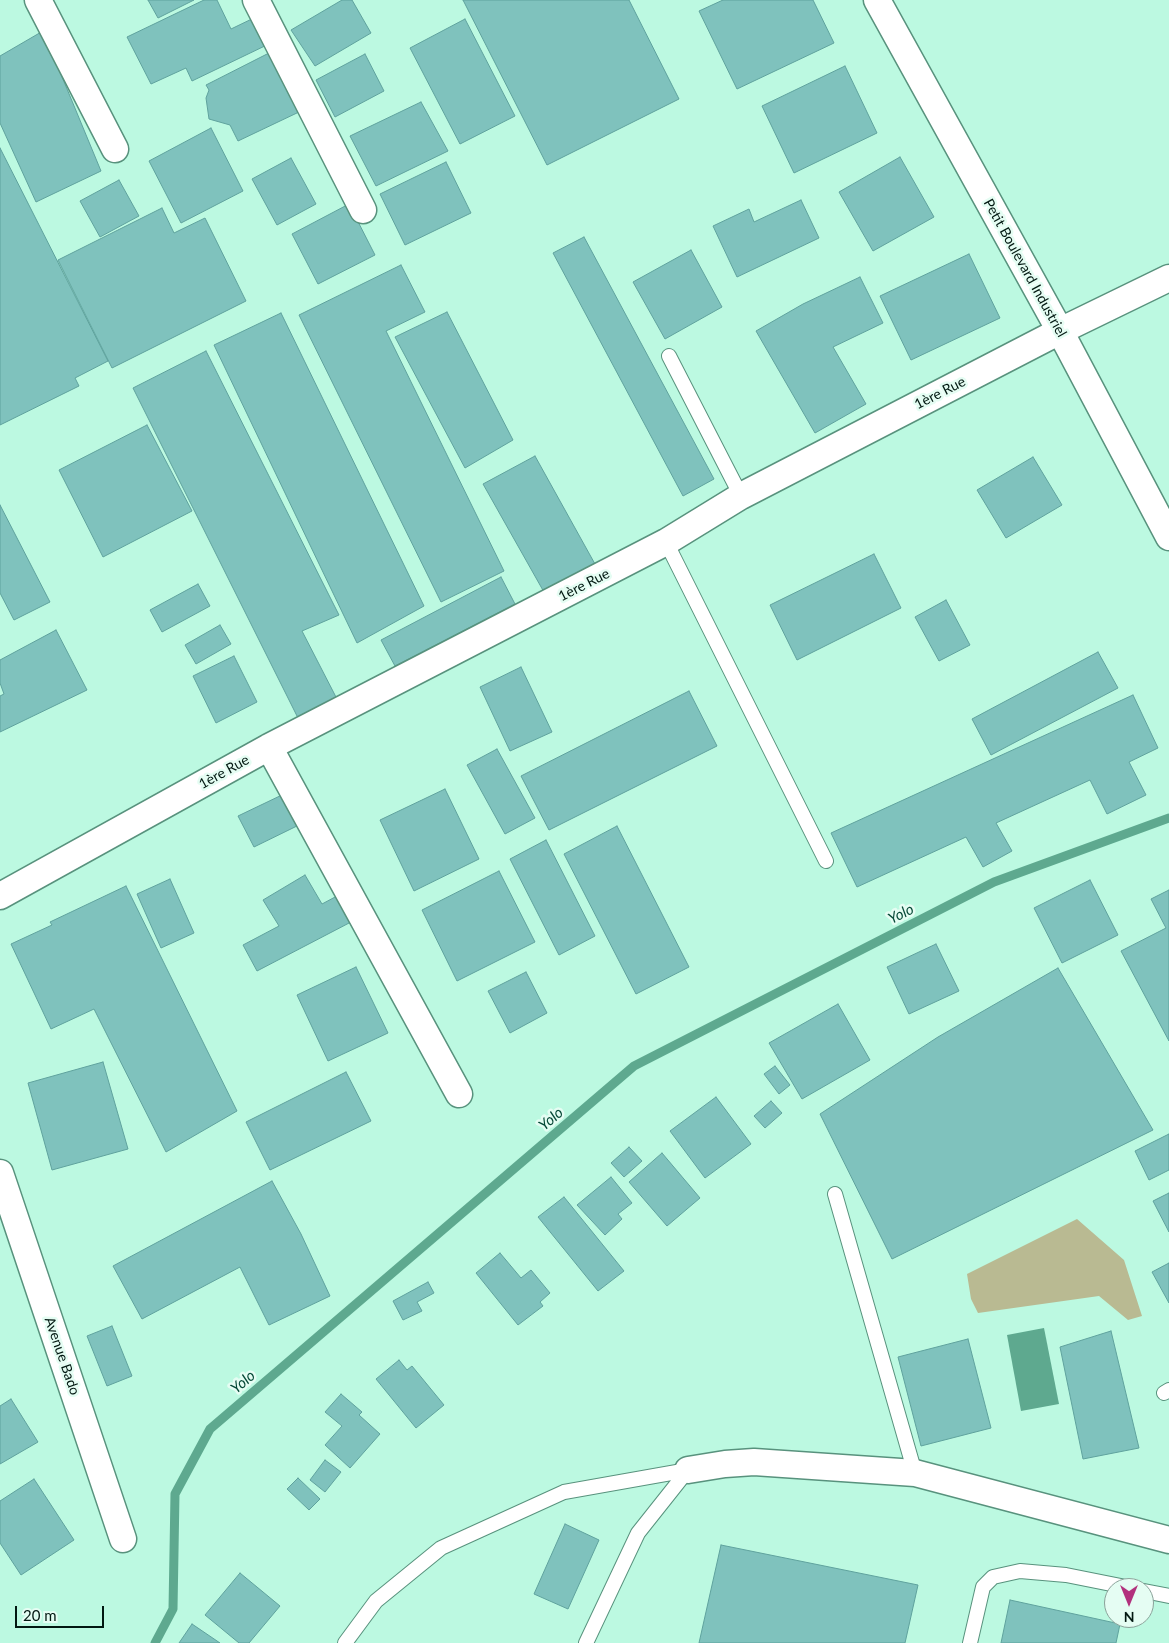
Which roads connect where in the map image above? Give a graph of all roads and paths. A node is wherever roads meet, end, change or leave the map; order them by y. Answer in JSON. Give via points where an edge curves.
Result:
{"nodes":[{"id":1,"x":38,"y":0,"type":"edge"},
{"id":2,"x":256,"y":0,"type":"edge"},
{"id":3,"x":877,"y":0,"type":"edge"},
{"id":4,"x":115,"y":149,"type":"dead end"},
{"id":5,"x":363,"y":210,"type":"dead end"},
{"id":6,"x":1169,"y":278,"type":"edge"},
{"id":7,"x":1060,"y":331,"type":"junction"},
{"id":8,"x":669,"y":356,"type":"dead end"},
{"id":9,"x":741,"y":496,"type":"junction"},
{"id":10,"x":1169,"y":537,"type":"edge"},
{"id":11,"x":666,"y":542,"type":"junction"},
{"id":12,"x":269,"y":747,"type":"junction"},
{"id":13,"x":826,"y":861,"type":"dead end"},
{"id":14,"x":0,"y":896,"type":"edge"},
{"id":15,"x":459,"y":1094,"type":"dead end"},
{"id":16,"x":0,"y":1173,"type":"edge"},
{"id":17,"x":835,"y":1194,"type":"dead end"},
{"id":18,"x":688,"y":1470,"type":"junction"},
{"id":19,"x":915,"y":1474,"type":"junction"},
{"id":20,"x":123,"y":1539,"type":"dead end"},
{"id":21,"x":1169,"y":1540,"type":"edge"},
{"id":22,"x":1104,"y":1583,"type":"edge"},
{"id":23,"x":1154,"y":1593,"type":"edge"},
{"id":24,"x":1169,"y":1596,"type":"edge"},
{"id":25,"x":345,"y":1643,"type":"edge"},
{"id":26,"x":586,"y":1643,"type":"edge"},
{"id":27,"x":970,"y":1643,"type":"edge"}],
"edges":[{"from":1,"to":4,"type":"street"},
{"from":2,"to":5,"type":"street"},
{"from":3,"to":7,"type":"street","name":"Petit Boulevard Industriel"},
{"from":6,"to":7,"type":"street","name":"1ère Rue"},
{"from":7,"to":9,"type":"street","name":"1ère Rue"},
{"from":7,"to":10,"type":"street","name":"Petit Boulevard Industriel"},
{"from":8,"to":9,"type":"lane"},
{"from":9,"to":11,"type":"street","name":"1ère Rue"},
{"from":11,"to":12,"type":"street","name":"1ère Rue"},
{"from":11,"to":13,"type":"lane"},
{"from":12,"to":14,"type":"street","name":"1ère Rue"},
{"from":12,"to":15,"type":"street"},
{"from":16,"to":20,"type":"street","name":"Avenue Bado"},
{"from":17,"to":19,"type":"lane"},
{"from":18,"to":19,"type":"street","via":[[754,1462]]},
{"from":18,"to":25,"type":"lane","via":[[564,1492],[441,1548],[376,1601]]},
{"from":18,"to":26,"type":"lane","via":[[638,1533]]},
{"from":19,"to":21,"type":"street"},
{"from":22,"to":27,"type":"lane","via":[[1020,1571],[993,1577],[983,1588]]},
{"from":23,"to":24,"type":"lane"}]}
